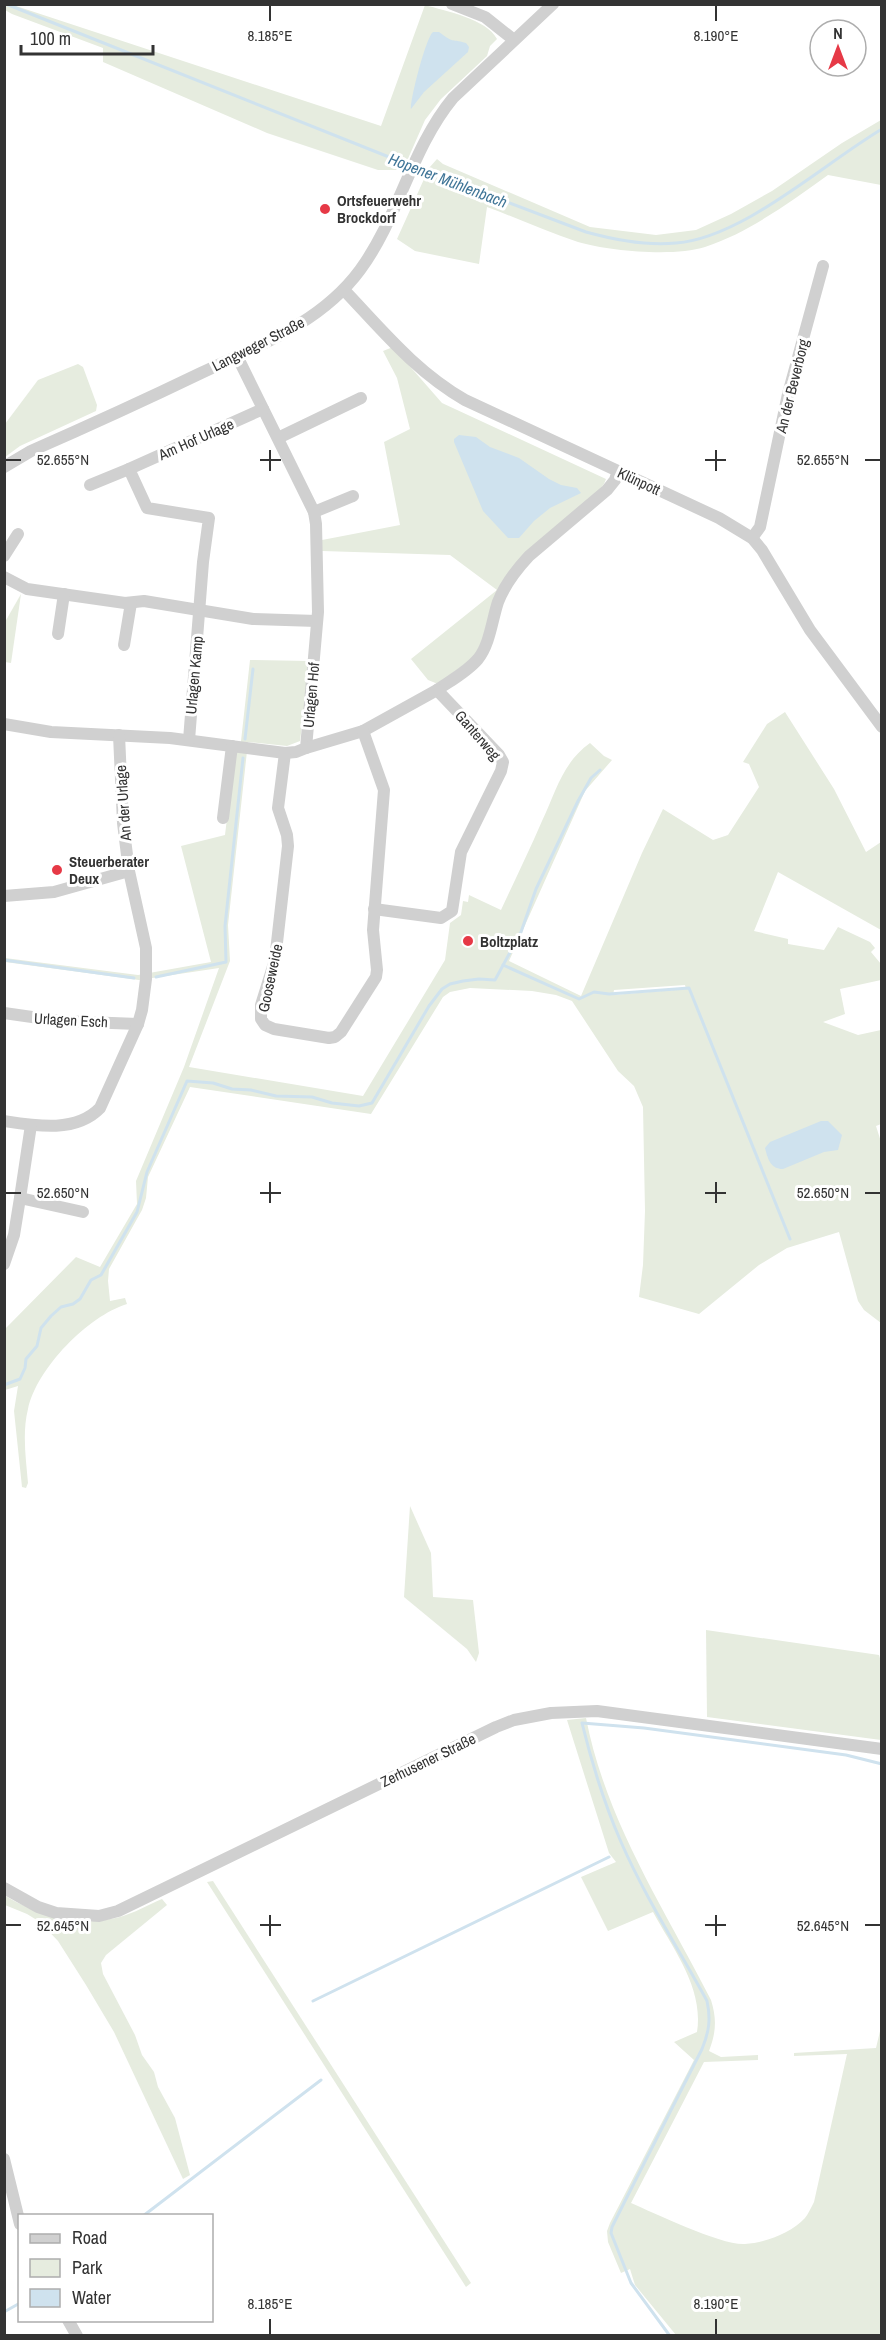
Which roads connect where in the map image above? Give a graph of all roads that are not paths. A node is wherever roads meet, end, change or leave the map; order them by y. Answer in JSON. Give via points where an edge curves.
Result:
{"nodes":[{"id":1,"x":452,"y":4,"type":"edge"},
{"id":2,"x":553,"y":4,"type":"edge"},
{"id":3,"x":514,"y":40,"type":"junction"},
{"id":4,"x":823,"y":266,"type":"dead end"},
{"id":5,"x":344,"y":290,"type":"junction"},
{"id":6,"x":237,"y":356,"type":"junction"},
{"id":7,"x":361,"y":398,"type":"dead end"},
{"id":8,"x":263,"y":409,"type":"junction"},
{"id":9,"x":278,"y":438,"type":"junction"},
{"id":10,"x":4,"y":467,"type":"edge"},
{"id":11,"x":129,"y":469,"type":"junction"},
{"id":12,"x":618,"y":471,"type":"junction"},
{"id":13,"x":90,"y":486,"type":"dead end"},
{"id":14,"x":353,"y":496,"type":"dead end"},
{"id":15,"x":314,"y":512,"type":"junction"},
{"id":16,"x":18,"y":534,"type":"dead end"},
{"id":17,"x":752,"y":538,"type":"junction"},
{"id":18,"x":4,"y":556,"type":"edge"},
{"id":19,"x":4,"y":577,"type":"edge"},
{"id":20,"x":64,"y":594,"type":"junction"},
{"id":21,"x":131,"y":603,"type":"junction"},
{"id":22,"x":198,"y":610,"type":"junction"},
{"id":23,"x":317,"y":621,"type":"junction"},
{"id":24,"x":58,"y":634,"type":"dead end"},
{"id":25,"x":124,"y":645,"type":"dead end"},
{"id":26,"x":437,"y":690,"type":"junction"},
{"id":27,"x":4,"y":724,"type":"edge"},
{"id":28,"x":882,"y":727,"type":"edge"},
{"id":29,"x":363,"y":731,"type":"junction"},
{"id":30,"x":119,"y":735,"type":"junction"},
{"id":31,"x":189,"y":740,"type":"junction"},
{"id":32,"x":232,"y":746,"type":"junction"},
{"id":33,"x":306,"y":748,"type":"junction"},
{"id":34,"x":285,"y":753,"type":"junction"},
{"id":35,"x":223,"y":818,"type":"dead end"},
{"id":36,"x":129,"y":871,"type":"junction"},
{"id":37,"x":4,"y":896,"type":"edge"},
{"id":38,"x":374,"y":909,"type":"junction"},
{"id":39,"x":4,"y":1013,"type":"edge"},
{"id":40,"x":138,"y":1024,"type":"junction"},
{"id":41,"x":4,"y":1121,"type":"edge"},
{"id":42,"x":31,"y":1125,"type":"junction"},
{"id":43,"x":20,"y":1198,"type":"junction"},
{"id":44,"x":82,"y":1212,"type":"dead end"},
{"id":45,"x":4,"y":1264,"type":"edge"},
{"id":46,"x":882,"y":1749,"type":"edge"},
{"id":47,"x":4,"y":1888,"type":"edge"},
{"id":48,"x":4,"y":2159,"type":"edge"},
{"id":49,"x":18,"y":2216,"type":"edge"},
{"id":50,"x":69,"y":2322,"type":"edge"},
{"id":51,"x":77,"y":2336,"type":"edge"}],
"edges":[{"from":1,"to":3,"type":"street","via":[[485,17]]},
{"from":2,"to":3,"type":"street","name":"Langweger Straße"},
{"from":3,"to":5,"type":"street","name":"Langweger Straße","via":[[439,115],[389,223]]},
{"from":4,"to":17,"type":"street","name":"An der Beverborg","via":[[788,394],[760,527]]},
{"from":5,"to":6,"type":"street","name":"Langweger Straße","via":[[305,321]]},
{"from":5,"to":12,"type":"street","name":"Klünpott","via":[[417,367],[442,387]]},
{"from":6,"to":8,"type":"street","name":"Urlagen Hof"},
{"from":6,"to":10,"type":"street","name":"Langweger Straße"},
{"from":7,"to":9,"type":"street"},
{"from":8,"to":9,"type":"street","name":"Urlagen Hof"},
{"from":8,"to":11,"type":"street","name":"Am Hof Urlage"},
{"from":9,"to":15,"type":"street","name":"Urlagen Hof"},
{"from":11,"to":13,"type":"street","name":"Am Hof Urlage"},
{"from":11,"to":22,"type":"street","name":"Urlagen Kamp","via":[[147,508],[209,518]]},
{"from":12,"to":17,"type":"street","name":"Klünpott","via":[[719,518]]},
{"from":12,"to":26,"type":"street","via":[[607,490],[518,567],[499,601],[480,657]]},
{"from":14,"to":15,"type":"street"},
{"from":15,"to":23,"type":"street","name":"Urlagen Hof"},
{"from":16,"to":18,"type":"street"},
{"from":17,"to":28,"type":"street","name":"Klünpott","via":[[772,564],[810,630]]},
{"from":19,"to":20,"type":"street","via":[[27,589]]},
{"from":20,"to":21,"type":"street"},
{"from":20,"to":24,"type":"street"},
{"from":21,"to":22,"type":"street","via":[[144,601]]},
{"from":21,"to":25,"type":"street"},
{"from":22,"to":23,"type":"street","via":[[253,619]]},
{"from":22,"to":31,"type":"street","name":"Urlagen Kamp"},
{"from":23,"to":33,"type":"street","name":"Urlagen Hof"},
{"from":26,"to":29,"type":"street"},
{"from":26,"to":38,"type":"street","name":"Ganterweg","via":[[499,754],[503,762],[501,771],[461,852],[452,911],[441,918]]},
{"from":27,"to":30,"type":"street","via":[[51,732]]},
{"from":29,"to":33,"type":"street"},
{"from":29,"to":38,"type":"street","name":"Gooseweide","via":[[384,790]]},
{"from":30,"to":31,"type":"street"},
{"from":30,"to":36,"type":"street","name":"An der Urlage"},
{"from":31,"to":32,"type":"street"},
{"from":32,"to":34,"type":"street"},
{"from":32,"to":35,"type":"street"},
{"from":33,"to":34,"type":"street","name":"Urlagen Hof"},
{"from":34,"to":38,"type":"street","name":"Gooseweide","via":[[278,808],[288,846],[275,960],[261,1005],[265,1025],[329,1038],[341,1032],[376,976]]},
{"from":36,"to":37,"type":"street","via":[[54,892]]},
{"from":36,"to":40,"type":"street","name":"An der Urlage","via":[[146,948],[146,979]]},
{"from":39,"to":40,"type":"street","name":"Urlagen Esch","via":[[60,1021]]},
{"from":40,"to":42,"type":"street","via":[[93,1116],[75,1124]]},
{"from":41,"to":42,"type":"street"},
{"from":42,"to":43,"type":"street"},
{"from":43,"to":44,"type":"street"},
{"from":43,"to":45,"type":"street"},
{"from":46,"to":47,"type":"street","name":"Zerhusener Straße","via":[[597,1710],[551,1713],[514,1720],[467,1740],[118,1911],[99,1916],[56,1913]]},
{"from":48,"to":49,"type":"street"},
{"from":50,"to":51,"type":"street"}]}
